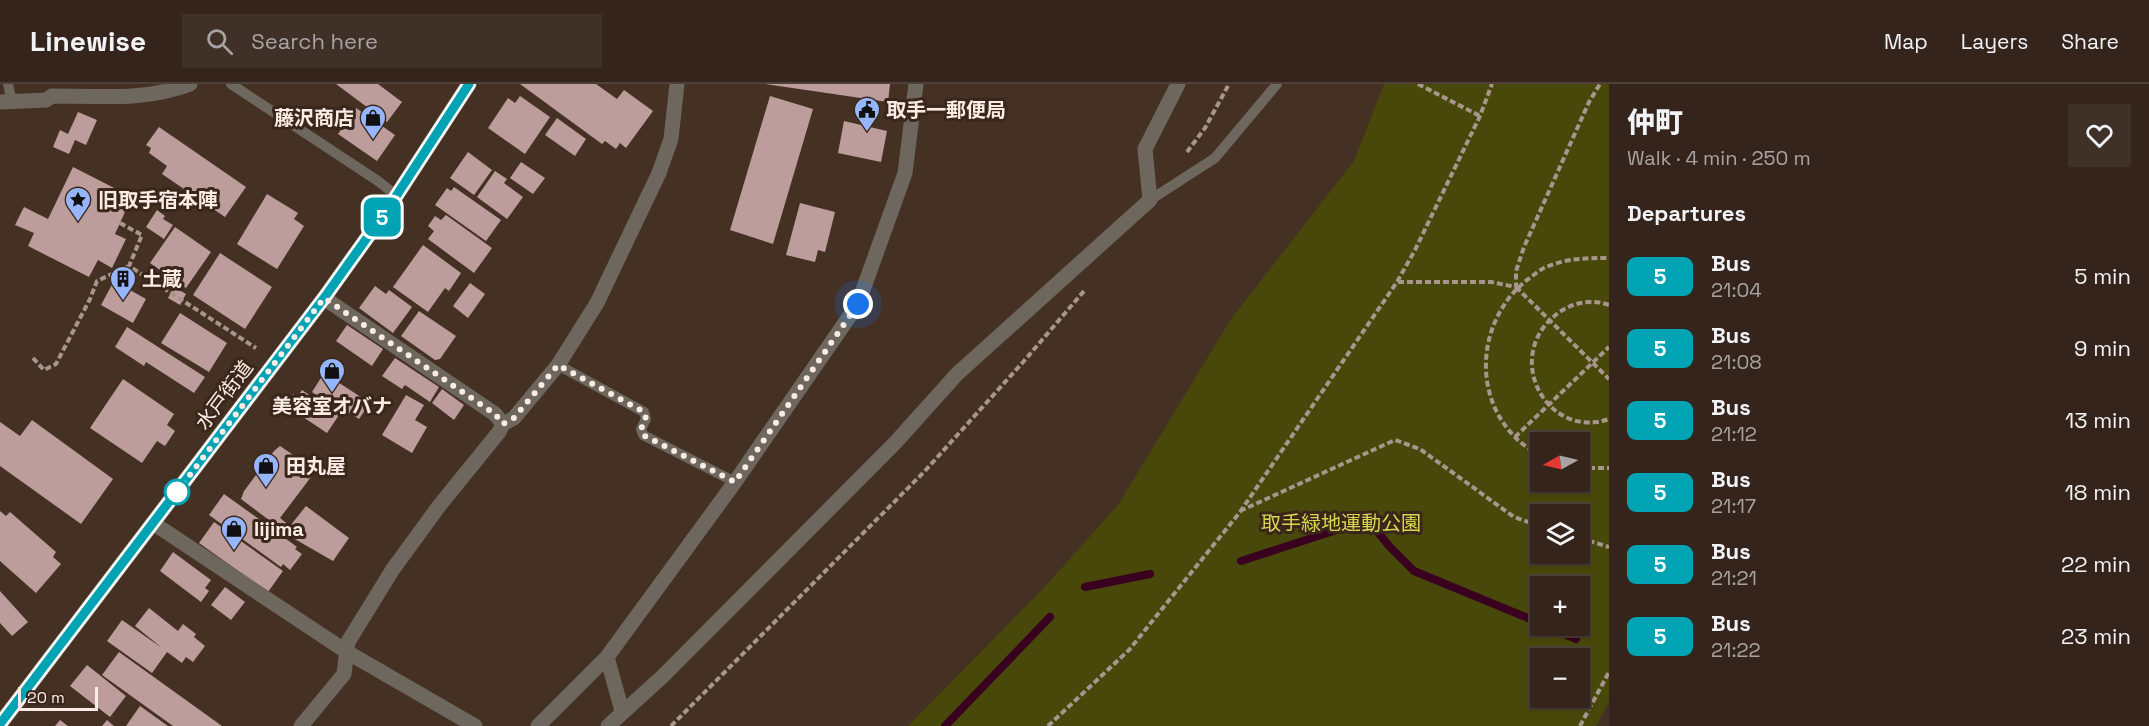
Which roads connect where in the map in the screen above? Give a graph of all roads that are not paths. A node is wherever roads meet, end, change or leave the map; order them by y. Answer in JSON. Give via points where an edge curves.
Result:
{"nodes":[{"id":1,"x":8,"y":84,"type":"edge"},
{"id":2,"x":190,"y":84,"type":"edge"},
{"id":3,"x":231,"y":84,"type":"edge"},
{"id":4,"x":469,"y":84,"type":"edge"},
{"id":5,"x":677,"y":84,"type":"edge"},
{"id":6,"x":916,"y":84,"type":"edge"},
{"id":7,"x":1178,"y":84,"type":"edge"},
{"id":8,"x":1277,"y":84,"type":"edge"},
{"id":9,"x":6,"y":102,"type":"edge"},
{"id":10,"x":397,"y":195,"type":"junction"},
{"id":11,"x":1150,"y":200,"type":"junction"},
{"id":12,"x":324,"y":298,"type":"junction"},
{"id":13,"x":558,"y":365,"type":"junction"},
{"id":14,"x":503,"y":424,"type":"junction"},
{"id":15,"x":735,"y":482,"type":"junction"},
{"id":16,"x":153,"y":523,"type":"junction"},
{"id":17,"x":347,"y":652,"type":"junction"},
{"id":18,"x":607,"y":657,"type":"junction"},
{"id":19,"x":622,"y":711,"type":"junction"},
{"id":20,"x":0,"y":724,"type":"edge"},
{"id":21,"x":301,"y":726,"type":"edge"},
{"id":22,"x":475,"y":726,"type":"edge"},
{"id":23,"x":538,"y":726,"type":"edge"},
{"id":24,"x":608,"y":726,"type":"edge"}],
"edges":[{"from":1,"to":9,"type":"lane"},
{"from":2,"to":9,"type":"street","via":[[171,92],[52,96],[46,100]]},
{"from":3,"to":10,"type":"lane"},
{"from":4,"to":10,"type":"main road","name":"水戸街道"},
{"from":5,"to":13,"type":"street","via":[[671,139],[659,173],[597,303]]},
{"from":6,"to":15,"type":"street","via":[[905,173],[858,304]]},
{"from":7,"to":11,"type":"street","via":[[1144,149]]},
{"from":8,"to":11,"type":"lane","via":[[1215,158]]},
{"from":10,"to":12,"type":"main road","name":"水戸街道"},
{"from":11,"to":19,"type":"street","via":[[957,374],[895,443],[663,676]]},
{"from":12,"to":14,"type":"street","via":[[495,414]]},
{"from":12,"to":16,"type":"main road","name":"水戸街道"},
{"from":13,"to":14,"type":"street","via":[[514,418]]},
{"from":13,"to":15,"type":"lane","via":[[644,412],[643,435]]},
{"from":14,"to":17,"type":"street","via":[[393,569],[348,642]]},
{"from":15,"to":18,"type":"street"},
{"from":16,"to":17,"type":"street"},
{"from":16,"to":20,"type":"main road","name":"水戸街道"},
{"from":17,"to":21,"type":"street","via":[[344,674]]},
{"from":17,"to":22,"type":"street"},
{"from":18,"to":19,"type":"street"},
{"from":18,"to":23,"type":"street"},
{"from":19,"to":24,"type":"street"}]}
